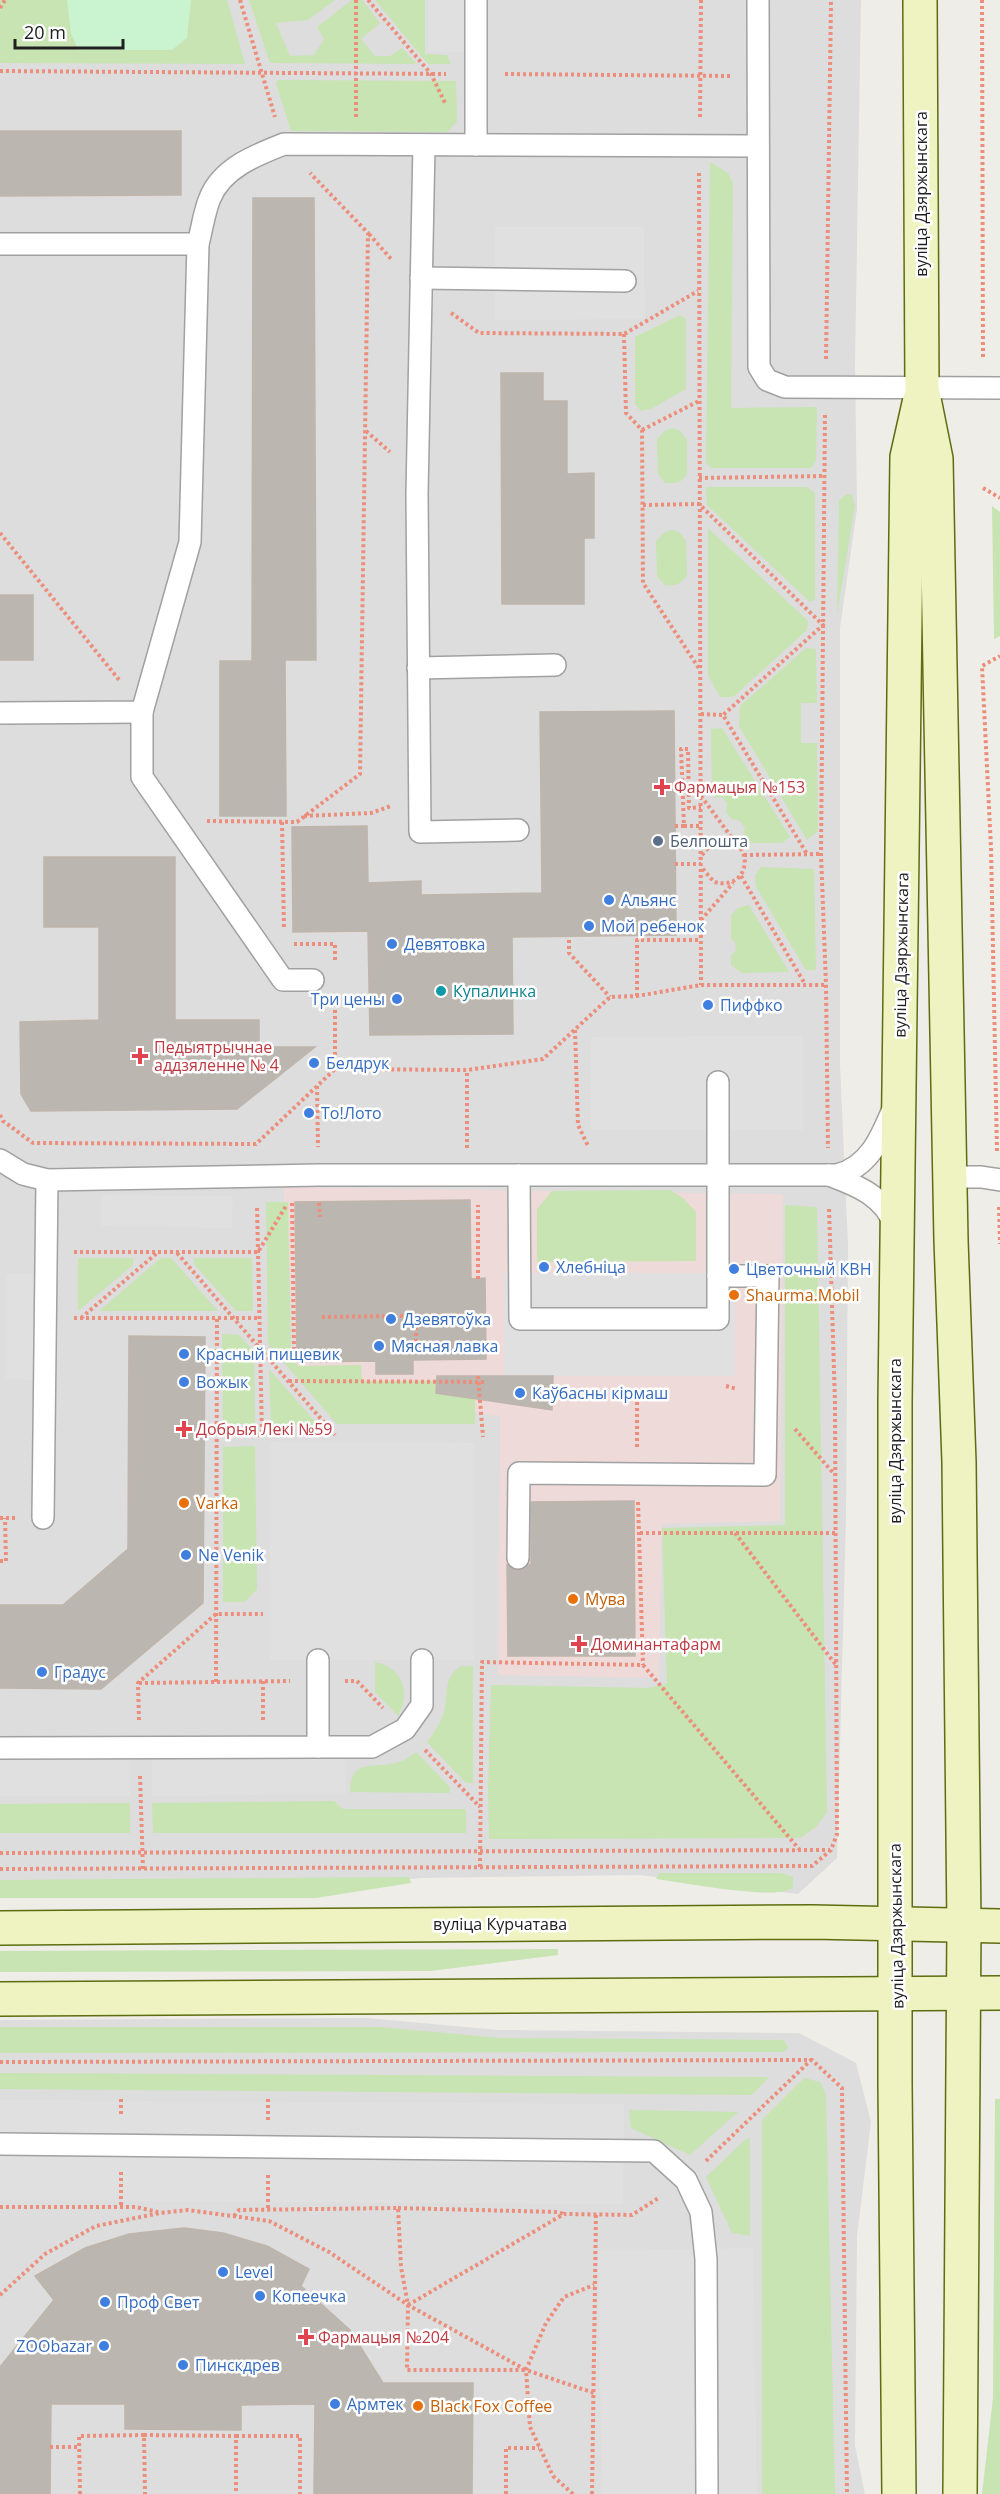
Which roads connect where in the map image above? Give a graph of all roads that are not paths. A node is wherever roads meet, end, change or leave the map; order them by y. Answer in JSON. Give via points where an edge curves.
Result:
{"nodes":[{"id":1,"x":476,"y":0,"type":"edge"},
{"id":2,"x":759,"y":0,"type":"edge"},
{"id":3,"x":920,"y":0,"type":"edge"},
{"id":4,"x":424,"y":145,"type":"junction"},
{"id":5,"x":476,"y":145,"type":"junction"},
{"id":6,"x":758,"y":146,"type":"junction"},
{"id":7,"x":0,"y":244,"type":"edge"},
{"id":8,"x":198,"y":244,"type":"junction"},
{"id":9,"x":625,"y":281,"type":"dead end"},
{"id":10,"x":421,"y":285,"type":"junction"},
{"id":11,"x":992,"y":388,"type":"edge"},
{"id":12,"x":922,"y":389,"type":"junction"},
{"id":13,"x":555,"y":665,"type":"dead end"},
{"id":14,"x":418,"y":668,"type":"junction"},
{"id":15,"x":142,"y":712,"type":"junction"},
{"id":16,"x":0,"y":713,"type":"edge"},
{"id":17,"x":518,"y":830,"type":"dead end"},
{"id":18,"x":313,"y":980,"type":"road end"},
{"id":19,"x":718,"y":1082,"type":"dead end"},
{"id":20,"x":899,"y":1094,"type":"junction"},
{"id":21,"x":0,"y":1160,"type":"edge"},
{"id":22,"x":828,"y":1166,"type":"junction"},
{"id":23,"x":519,"y":1175,"type":"junction"},
{"id":24,"x":718,"y":1175,"type":"junction"},
{"id":25,"x":950,"y":1177,"type":"junction"},
{"id":26,"x":47,"y":1180,"type":"junction"},
{"id":27,"x":999,"y":1180,"type":"edge"},
{"id":28,"x":897,"y":1240,"type":"junction"},
{"id":29,"x":718,"y":1276,"type":"junction"},
{"id":30,"x":43,"y":1518,"type":"dead end"},
{"id":31,"x":518,"y":1558,"type":"dead end"},
{"id":32,"x":318,"y":1660,"type":"dead end"},
{"id":33,"x":422,"y":1660,"type":"dead end"},
{"id":34,"x":318,"y":1747,"type":"junction"},
{"id":35,"x":0,"y":1748,"type":"edge"},
{"id":36,"x":897,"y":1923,"type":"junction"},
{"id":37,"x":964,"y":1925,"type":"junction"},
{"id":38,"x":1000,"y":1926,"type":"edge"},
{"id":39,"x":0,"y":1928,"type":"edge"},
{"id":40,"x":1000,"y":1993,"type":"edge"},
{"id":41,"x":897,"y":1994,"type":"junction"},
{"id":42,"x":963,"y":1994,"type":"junction"},
{"id":43,"x":0,"y":1999,"type":"edge"},
{"id":44,"x":0,"y":2144,"type":"edge"},
{"id":45,"x":707,"y":2494,"type":"edge"},
{"id":46,"x":899,"y":2494,"type":"edge"},
{"id":47,"x":960,"y":2494,"type":"edge"}],
"edges":[{"from":1,"to":5,"type":"lane"},
{"from":2,"to":6,"type":"lane"},
{"from":3,"to":12,"type":"main road","name":"вуліца Дзяржынскага"},
{"from":4,"to":5,"type":"lane"},
{"from":4,"to":8,"type":"lane","via":[[284,144],[254,155],[227,174],[210,197]]},
{"from":4,"to":10,"type":"lane"},
{"from":5,"to":6,"type":"lane"},
{"from":6,"to":12,"type":"lane","via":[[759,367],[767,380],[785,387]]},
{"from":7,"to":8,"type":"lane"},
{"from":8,"to":15,"type":"lane","via":[[190,542]]},
{"from":9,"to":10,"type":"lane"},
{"from":10,"to":14,"type":"lane"},
{"from":11,"to":12,"type":"lane"},
{"from":12,"to":20,"type":"main road","name":"вуліца Дзяржынскага","via":[[907,457]]},
{"from":12,"to":25,"type":"main road","name":"вуліца Дзяржынскага","via":[[936,459]]},
{"from":13,"to":14,"type":"lane"},
{"from":14,"to":17,"type":"lane","via":[[420,832]]},
{"from":15,"to":16,"type":"lane"},
{"from":15,"to":18,"type":"lane","via":[[142,777],[284,980]]},
{"from":19,"to":24,"type":"lane"},
{"from":20,"to":22,"type":"lane","via":[[869,1156],[851,1171]]},
{"from":20,"to":28,"type":"main road","name":"вуліца Дзяржынскага"},
{"from":21,"to":26,"type":"lane","via":[[23,1174]]},
{"from":22,"to":24,"type":"lane"},
{"from":22,"to":28,"type":"lane","via":[[872,1195],[888,1211]]},
{"from":23,"to":24,"type":"lane"},
{"from":23,"to":26,"type":"lane"},
{"from":23,"to":29,"type":"lane","via":[[520,1319],[718,1319]]},
{"from":24,"to":29,"type":"lane"},
{"from":25,"to":27,"type":"lane"},
{"from":25,"to":37,"type":"main road","name":"вуліца Дзяржынскага","via":[[959,1462]]},
{"from":26,"to":30,"type":"lane"},
{"from":28,"to":36,"type":"main road","name":"вуліца Дзяржынскага"},
{"from":29,"to":31,"type":"lane","via":[[768,1276],[765,1475],[519,1473]]},
{"from":32,"to":34,"type":"lane"},
{"from":33,"to":34,"type":"lane","via":[[422,1706],[405,1730],[372,1747]]},
{"from":34,"to":35,"type":"lane"},
{"from":36,"to":37,"type":"main road","name":"вуліца Курчатава"},
{"from":36,"to":39,"type":"main road","name":"вуліца Курчатава"},
{"from":36,"to":41,"type":"main road","name":"вуліца Дзяржынскага"},
{"from":37,"to":38,"type":"main road","name":"вуліца Курчатава"},
{"from":37,"to":42,"type":"main road","name":"вуліца Дзяржынскага"},
{"from":40,"to":42,"type":"main road"},
{"from":41,"to":42,"type":"main road"},
{"from":41,"to":43,"type":"main road"},
{"from":41,"to":46,"type":"main road","name":"вуліца Дзяржынскага"},
{"from":42,"to":47,"type":"main road","name":"вуліца Дзяржынскага"},
{"from":44,"to":45,"type":"lane","via":[[654,2151],[686,2180],[701,2212],[706,2259]]}]}
